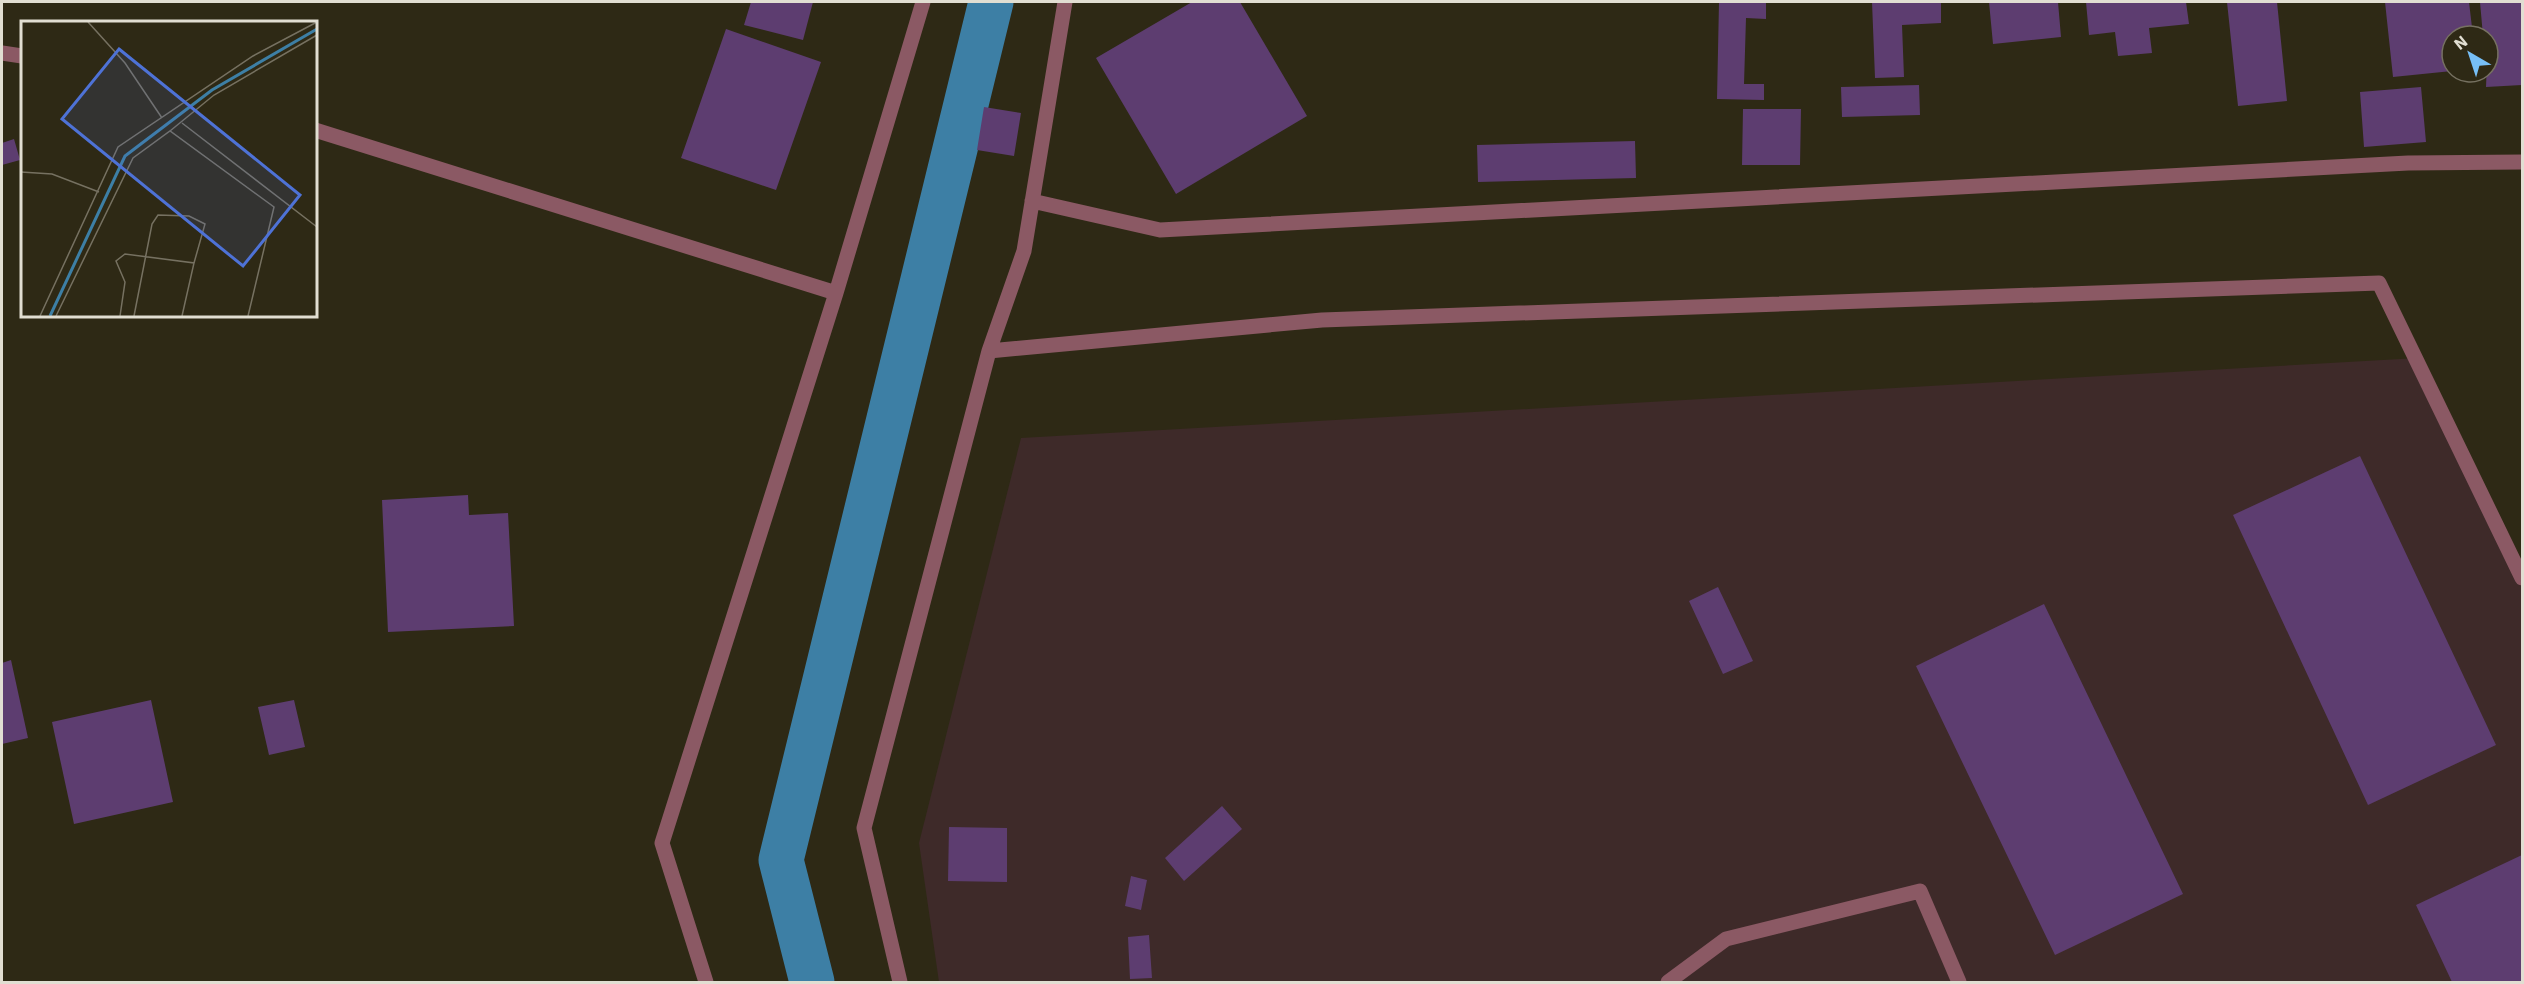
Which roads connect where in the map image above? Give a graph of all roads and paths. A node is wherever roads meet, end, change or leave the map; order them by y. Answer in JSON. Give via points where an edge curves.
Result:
{"nodes":[{"id":1,"x":923,"y":2,"type":"edge"},
{"id":2,"x":1065,"y":2,"type":"edge"},
{"id":3,"x":2,"y":53,"type":"edge"},
{"id":4,"x":21,"y":56,"type":"edge"},
{"id":5,"x":316,"y":130,"type":"edge"},
{"id":6,"x":2523,"y":162,"type":"edge"},
{"id":7,"x":1032,"y":201,"type":"junction"},
{"id":8,"x":836,"y":293,"type":"junction"},
{"id":9,"x":989,"y":351,"type":"junction"},
{"id":10,"x":2523,"y":578,"type":"edge"},
{"id":11,"x":706,"y":982,"type":"edge"},
{"id":12,"x":900,"y":982,"type":"edge"},
{"id":13,"x":1668,"y":982,"type":"edge"},
{"id":14,"x":1959,"y":982,"type":"edge"}],
"edges":[{"from":1,"to":8,"type":"street"},
{"from":2,"to":7,"type":"street"},
{"from":3,"to":4,"type":"street"},
{"from":5,"to":8,"type":"street"},
{"from":6,"to":7,"type":"street","via":[[2408,163],[1160,230]]},
{"from":7,"to":9,"type":"street","via":[[1024,251]]},
{"from":8,"to":11,"type":"street","via":[[662,843]]},
{"from":9,"to":10,"type":"street","via":[[1322,320],[2379,283]]},
{"from":9,"to":12,"type":"street","via":[[864,828]]},
{"from":13,"to":14,"type":"street","via":[[1726,939],[1920,891]]}]}
